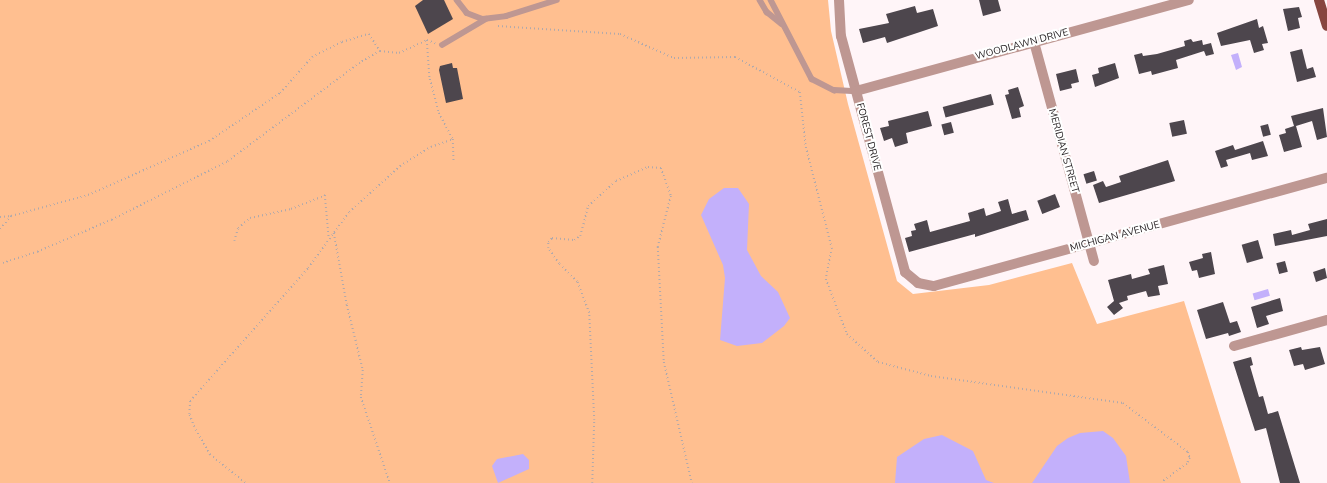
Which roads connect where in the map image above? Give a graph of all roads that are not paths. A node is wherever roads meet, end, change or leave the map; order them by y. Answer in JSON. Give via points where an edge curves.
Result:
{"nodes":[{"id":1,"x":457,"y":0,"type":"edge"},
{"id":2,"x":557,"y":0,"type":"edge"},
{"id":3,"x":760,"y":0,"type":"edge"},
{"id":4,"x":771,"y":0,"type":"edge"},
{"id":5,"x":839,"y":0,"type":"edge"},
{"id":6,"x":1189,"y":0,"type":"edge"},
{"id":7,"x":1319,"y":0,"type":"edge"},
{"id":8,"x":488,"y":18,"type":"junction"},
{"id":9,"x":783,"y":25,"type":"junction"},
{"id":10,"x":1327,"y":26,"type":"edge"},
{"id":11,"x":1034,"y":42,"type":"junction"},
{"id":12,"x":442,"y":45,"type":"road end"},
{"id":13,"x":856,"y":91,"type":"junction"},
{"id":14,"x":1327,"y":178,"type":"edge"},
{"id":15,"x":1090,"y":244,"type":"junction"},
{"id":16,"x":1094,"y":261,"type":"dead end"},
{"id":17,"x":905,"y":272,"type":"joint"},
{"id":18,"x":1327,"y":320,"type":"edge"},
{"id":19,"x":1234,"y":346,"type":"dead end"}],
"edges":[{"from":1,"to":8,"type":"lane","via":[[467,13]]},
{"from":2,"to":8,"type":"lane","via":[[506,16]]},
{"from":3,"to":9,"type":"lane","via":[[767,12]]},
{"from":4,"to":9,"type":"lane"},
{"from":5,"to":13,"type":"street","name":"FOREST DRIVE","via":[[841,36]]},
{"from":6,"to":11,"type":"street","name":"WOODLAWN DRIVE"},
{"from":7,"to":10,"type":"main road"},
{"from":8,"to":12,"type":"lane"},
{"from":9,"to":13,"type":"lane","via":[[812,78],[834,90]]},
{"from":11,"to":13,"type":"street","name":"WOODLAWN DRIVE"},
{"from":11,"to":15,"type":"street","name":"MERIDIAN STREET","via":[[1061,148]]},
{"from":13,"to":17,"type":"street","name":"FOREST DRIVE"},
{"from":14,"to":15,"type":"street","name":"MICHIGAN AVENUE"},
{"from":15,"to":16,"type":"street","name":"MERIDIAN STREET"},
{"from":15,"to":17,"type":"street","name":"MICHIGAN AVENUE","via":[[934,286],[918,283]]},
{"from":18,"to":19,"type":"street"}]}
